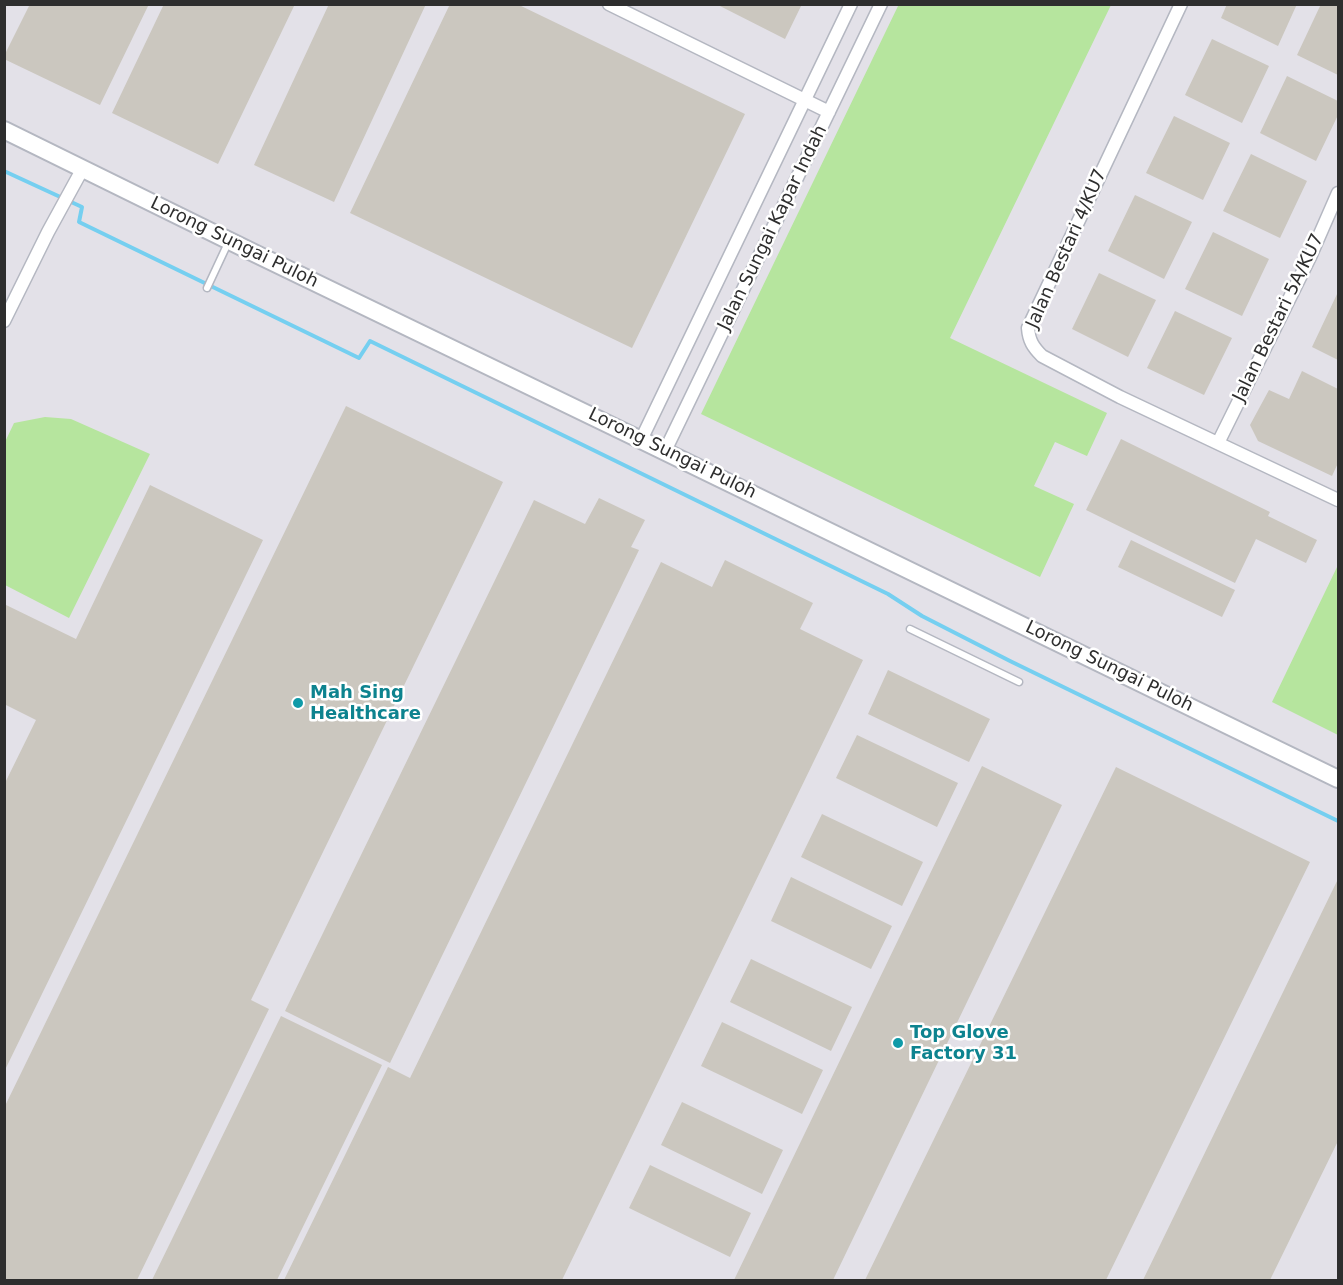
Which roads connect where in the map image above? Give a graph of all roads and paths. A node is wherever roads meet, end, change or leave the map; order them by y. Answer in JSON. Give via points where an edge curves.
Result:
{"nodes":[{"id":1,"x":609,"y":4,"type":"edge"},
{"id":2,"x":851,"y":4,"type":"edge"},
{"id":3,"x":881,"y":4,"type":"edge"},
{"id":4,"x":1182,"y":4,"type":"edge"},
{"id":5,"x":805,"y":100,"type":"junction"},
{"id":6,"x":829,"y":112,"type":"junction"},
{"id":7,"x":4,"y":130,"type":"edge"},
{"id":8,"x":83,"y":168,"type":"junction"},
{"id":9,"x":1338,"y":193,"type":"edge"},
{"id":10,"x":229,"y":241,"type":"junction"},
{"id":11,"x":207,"y":288,"type":"dead end"},
{"id":12,"x":4,"y":321,"type":"edge"},
{"id":13,"x":641,"y":440,"type":"junction"},
{"id":14,"x":1218,"y":443,"type":"junction"},
{"id":15,"x":665,"y":451,"type":"junction"},
{"id":16,"x":1338,"y":500,"type":"edge"},
{"id":17,"x":910,"y":629,"type":"dead end"},
{"id":18,"x":1019,"y":682,"type":"dead end"},
{"id":19,"x":1338,"y":779,"type":"edge"}],
"edges":[{"from":1,"to":5,"type":"street"},
{"from":2,"to":5,"type":"street","name":"Jalan Sungai Kapar Indah"},
{"from":3,"to":6,"type":"street","name":"Jalan Sungai Kapar Indah"},
{"from":4,"to":14,"type":"street","name":"Jalan Bestari 4/KU7","via":[[1028,328],[1029,340],[1042,357]]},
{"from":5,"to":6,"type":"street"},
{"from":5,"to":13,"type":"street","name":"Jalan Sungai Kapar Indah"},
{"from":6,"to":15,"type":"street","name":"Jalan Sungai Kapar Indah"},
{"from":7,"to":8,"type":"street","name":"Lorong Sungai Puloh"},
{"from":8,"to":10,"type":"street","name":"Lorong Sungai Puloh"},
{"from":8,"to":12,"type":"street"},
{"from":9,"to":14,"type":"street","name":"Jalan Bestari 5A/KU7"},
{"from":10,"to":11,"type":"lane"},
{"from":10,"to":13,"type":"street","name":"Lorong Sungai Puloh"},
{"from":13,"to":15,"type":"street","name":"Lorong Sungai Puloh"},
{"from":14,"to":16,"type":"street","name":"Jalan Bestari 4/KU7"},
{"from":15,"to":19,"type":"street","name":"Lorong Sungai Puloh"},
{"from":17,"to":18,"type":"lane"}]}
